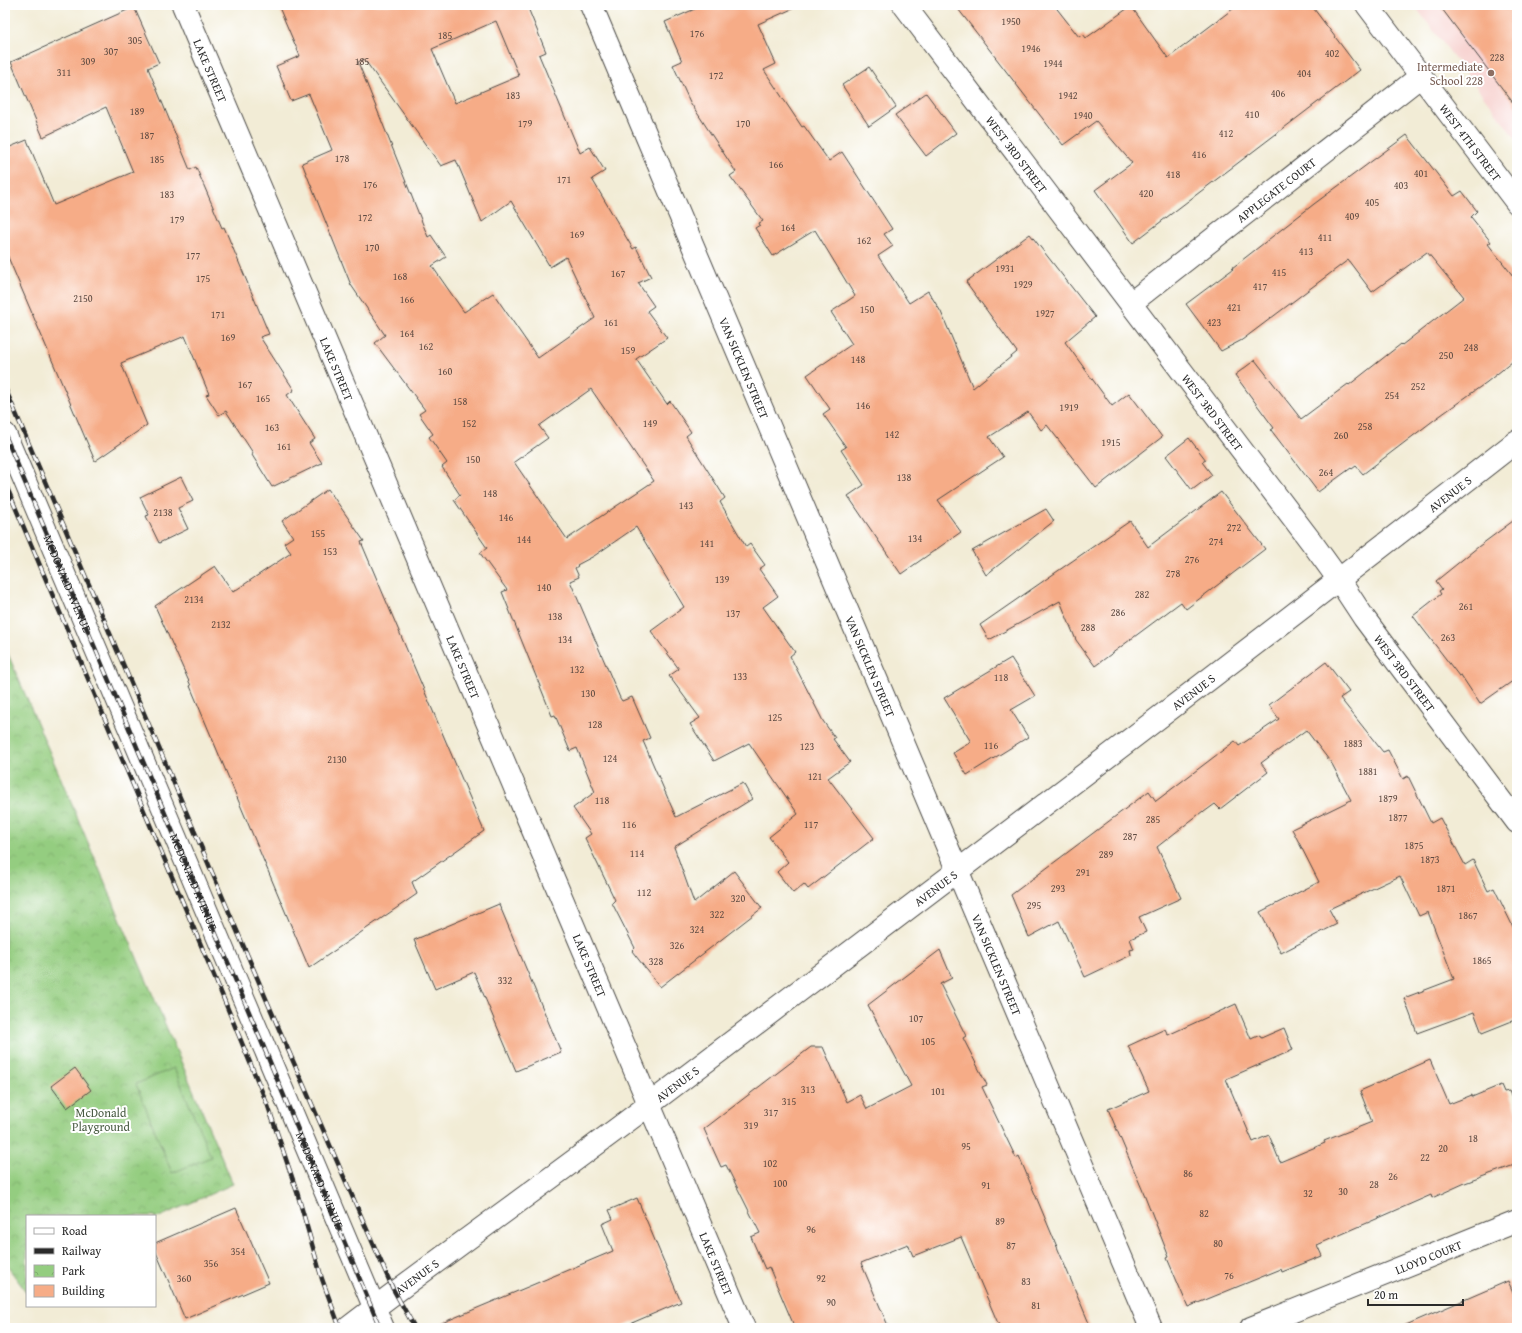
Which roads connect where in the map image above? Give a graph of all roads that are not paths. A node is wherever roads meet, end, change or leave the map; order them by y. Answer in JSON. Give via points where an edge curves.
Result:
{"nodes":[{"id":1,"x":183,"y":5,"type":"edge"},
{"id":2,"x":591,"y":5,"type":"edge"},
{"id":3,"x":904,"y":5,"type":"edge"},
{"id":4,"x":1367,"y":5,"type":"edge"},
{"id":5,"x":1421,"y":76,"type":"junction"},
{"id":6,"x":1517,"y":203,"type":"edge"},
{"id":7,"x":1131,"y":303,"type":"junction"},
{"id":8,"x":5,"y":434,"type":"edge"},
{"id":9,"x":1517,"y":441,"type":"edge"},
{"id":10,"x":1340,"y":580,"type":"junction"},
{"id":11,"x":1517,"y":822,"type":"edge"},
{"id":12,"x":956,"y":871,"type":"junction"},
{"id":13,"x":648,"y":1105,"type":"junction"},
{"id":14,"x":1517,"y":1221,"type":"edge"},
{"id":15,"x":374,"y":1308,"type":"junction"},
{"id":16,"x":348,"y":1328,"type":"edge"},
{"id":17,"x":383,"y":1328,"type":"edge"},
{"id":18,"x":744,"y":1328,"type":"edge"},
{"id":19,"x":1151,"y":1328,"type":"edge"},
{"id":20,"x":1251,"y":1328,"type":"edge"}],
"edges":[{"from":1,"to":13,"type":"street","name":"LAKE STREET"},
{"from":2,"to":12,"type":"street","name":"VAN SICKLEN STREET"},
{"from":3,"to":7,"type":"street","name":"WEST 3RD STREET"},
{"from":4,"to":5,"type":"street","name":"WEST 4TH STREET"},
{"from":5,"to":6,"type":"street","name":"WEST 4TH STREET"},
{"from":5,"to":7,"type":"street","name":"APPLEGATE COURT"},
{"from":7,"to":10,"type":"street","name":"WEST 3RD STREET"},
{"from":8,"to":15,"type":"street","name":"MCDONALD AVENUE"},
{"from":9,"to":10,"type":"street","name":"AVENUE S"},
{"from":10,"to":11,"type":"street","name":"WEST 3RD STREET","via":[[1364,618]]},
{"from":10,"to":12,"type":"street","name":"AVENUE S"},
{"from":12,"to":13,"type":"street","name":"AVENUE S"},
{"from":12,"to":19,"type":"street","name":"VAN SICKLEN STREET"},
{"from":13,"to":15,"type":"street","name":"AVENUE S"},
{"from":13,"to":18,"type":"street","name":"LAKE STREET"},
{"from":14,"to":20,"type":"street","name":"LLOYD COURT"},
{"from":15,"to":16,"type":"street","name":"AVENUE S"},
{"from":15,"to":17,"type":"street","name":"MCDONALD AVENUE"}]}
